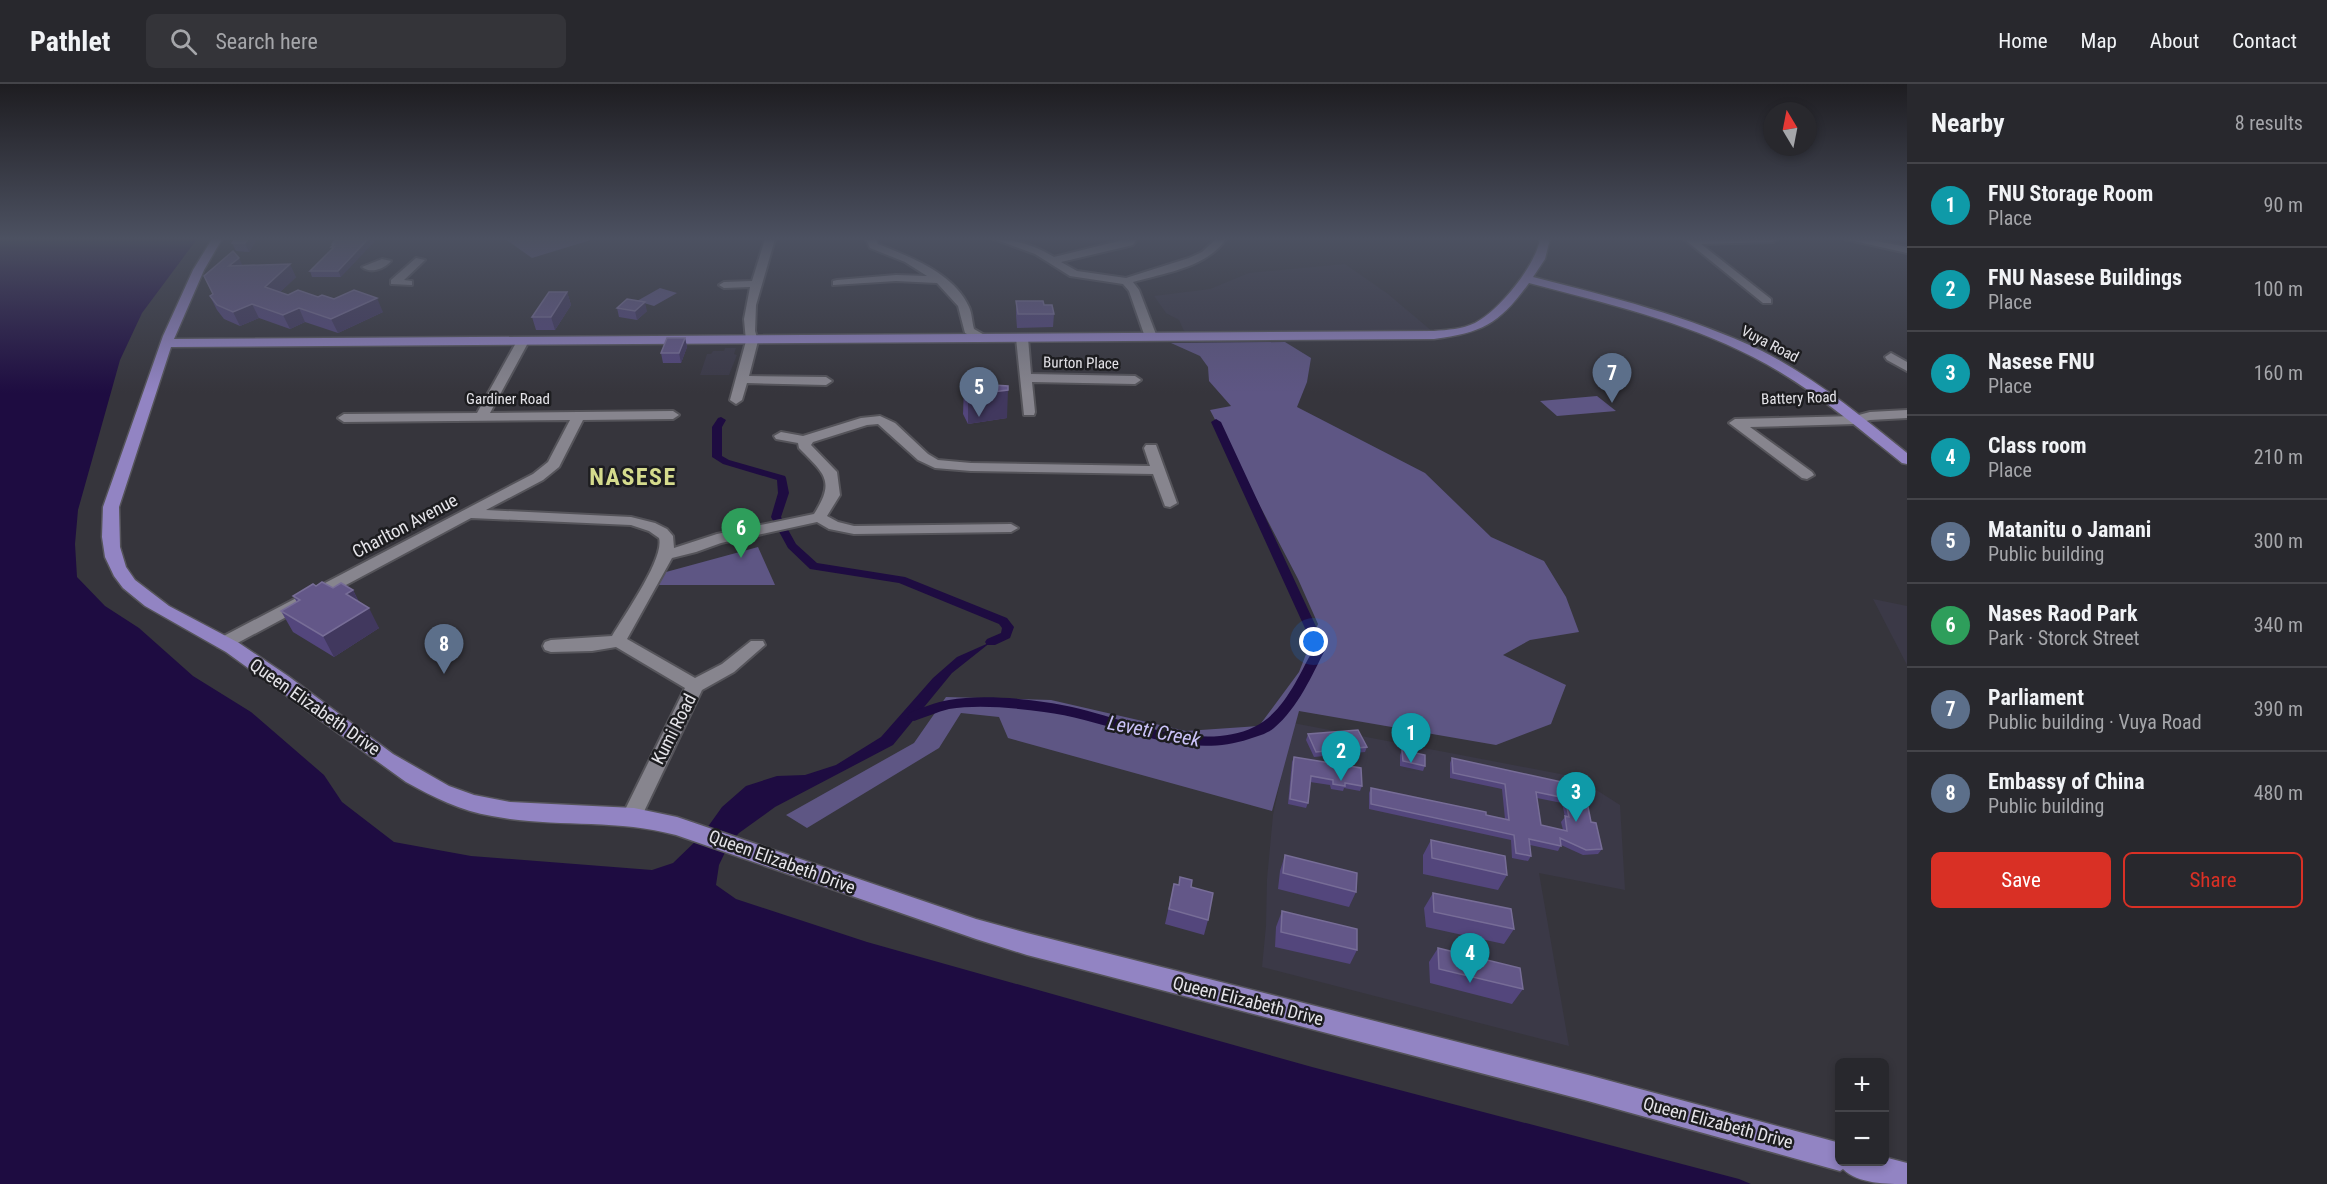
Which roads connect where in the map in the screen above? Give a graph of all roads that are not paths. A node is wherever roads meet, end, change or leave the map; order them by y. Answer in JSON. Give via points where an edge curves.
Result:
{"nodes":[{"id":1,"x":188,"y":290,"type":"edge"},
{"id":2,"x":756,"y":290,"type":"edge"},
{"id":3,"x":952,"y":290,"type":"edge"},
{"id":4,"x":1134,"y":290,"type":"edge"},
{"id":5,"x":1516,"y":290,"type":"edge"},
{"id":6,"x":1578,"y":290,"type":"edge"},
{"id":7,"x":1585,"y":290,"type":"edge"},
{"id":8,"x":1754,"y":290,"type":"edge"},
{"id":9,"x":1767,"y":301,"type":"dead end"},
{"id":10,"x":966,"y":326,"type":"junction"},
{"id":11,"x":1151,"y":337,"type":"junction"},
{"id":12,"x":950,"y":339,"type":"junction"},
{"id":13,"x":984,"y":339,"type":"junction"},
{"id":14,"x":1022,"y":339,"type":"junction"},
{"id":15,"x":523,"y":341,"type":"junction"},
{"id":16,"x":752,"y":341,"type":"junction"},
{"id":17,"x":166,"y":343,"type":"junction"},
{"id":18,"x":1891,"y":357,"type":"dead end"},
{"id":19,"x":1907,"y":366,"type":"edge"},
{"id":20,"x":1026,"y":378,"type":"junction"},
{"id":21,"x":741,"y":380,"type":"junction"},
{"id":22,"x":1135,"y":380,"type":"dead end"},
{"id":23,"x":826,"y":381,"type":"dead end"},
{"id":24,"x":736,"y":400,"type":"dead end"},
{"id":25,"x":1029,"y":412,"type":"dead end"},
{"id":26,"x":1907,"y":414,"type":"edge"},
{"id":27,"x":482,"y":415,"type":"junction"},
{"id":28,"x":578,"y":416,"type":"junction"},
{"id":29,"x":673,"y":416,"type":"dead end"},
{"id":30,"x":1850,"y":416,"type":"junction"},
{"id":31,"x":1870,"y":416,"type":"junction"},
{"id":32,"x":344,"y":417,"type":"dead end"},
{"id":33,"x":781,"y":436,"type":"dead end"},
{"id":34,"x":807,"y":441,"type":"junction"},
{"id":35,"x":1907,"y":444,"type":"edge"},
{"id":36,"x":1151,"y":448,"type":"dead end"},
{"id":37,"x":1907,"y":460,"type":"edge"},
{"id":38,"x":1158,"y":470,"type":"junction"},
{"id":39,"x":1807,"y":476,"type":"dead end"},
{"id":40,"x":1170,"y":503,"type":"dead end"},
{"id":41,"x":470,"y":514,"type":"junction"},
{"id":42,"x":819,"y":517,"type":"junction"},
{"id":43,"x":1011,"y":528,"type":"dead end"},
{"id":44,"x":666,"y":554,"type":"junction"},
{"id":45,"x":618,"y":641,"type":"junction"},
{"id":46,"x":224,"y":643,"type":"junction"},
{"id":47,"x":757,"y":645,"type":"dead end"},
{"id":48,"x":551,"y":646,"type":"dead end"},
{"id":49,"x":695,"y":686,"type":"junction"},
{"id":50,"x":632,"y":816,"type":"junction"},
{"id":51,"x":1835,"y":1156,"type":"edge"},
{"id":52,"x":1871,"y":1166,"type":"edge"},
{"id":53,"x":1907,"y":1177,"type":"edge"}],
"edges":[{"from":1,"to":17,"type":"main road","name":"Queen Elizabeth Drive"},
{"from":2,"to":16,"type":"street","via":[[750,317]]},
{"from":3,"to":10,"type":"street","via":[[963,306]]},
{"from":4,"to":11,"type":"street"},
{"from":5,"to":11,"type":"main road","via":[[1486,322],[1450,334]]},
{"from":6,"to":30,"type":"main road","name":"Vuya Road","via":[[1696,327],[1789,372]]},
{"from":7,"to":31,"type":"main road","name":"Vuya Road","via":[[1674,313],[1726,332],[1804,370]]},
{"from":8,"to":9,"type":"street"},
{"from":10,"to":12,"type":"street"},
{"from":10,"to":13,"type":"street"},
{"from":11,"to":14,"type":"main road"},
{"from":12,"to":13,"type":"main road"},
{"from":12,"to":16,"type":"main road"},
{"from":13,"to":14,"type":"main road"},
{"from":14,"to":20,"type":"street"},
{"from":15,"to":16,"type":"main road"},
{"from":15,"to":17,"type":"main road"},
{"from":15,"to":27,"type":"street"},
{"from":16,"to":21,"type":"street"},
{"from":17,"to":46,"type":"main road","name":"Queen Elizabeth Drive","via":[[111,507],[111,549],[127,582],[147,599],[167,614]]},
{"from":18,"to":19,"type":"street"},
{"from":20,"to":22,"type":"street","name":"Burton Place"},
{"from":20,"to":25,"type":"street"},
{"from":21,"to":23,"type":"street"},
{"from":21,"to":24,"type":"street"},
{"from":26,"to":31,"type":"street","name":"Battery Road"},
{"from":27,"to":28,"type":"street","name":"Gardiner Road"},
{"from":27,"to":32,"type":"street","name":"Gardiner Road"},
{"from":28,"to":29,"type":"street","name":"Gardiner Road"},
{"from":28,"to":41,"type":"street","name":"Charlton Avenue","via":[[554,464]]},
{"from":30,"to":31,"type":"street","name":"Battery Road"},
{"from":30,"to":37,"type":"main road","name":"Vuya Road"},
{"from":30,"to":39,"type":"street","name":"Battery Road","via":[[1732,421]]},
{"from":31,"to":35,"type":"main road","name":"Vuya Road"},
{"from":33,"to":34,"type":"street"},
{"from":34,"to":38,"type":"street","via":[[880,420],[935,464]]},
{"from":34,"to":42,"type":"street","via":[[804,445],[831,472],[833,495]]},
{"from":36,"to":38,"type":"street"},
{"from":38,"to":40,"type":"street"},
{"from":41,"to":44,"type":"street","via":[[650,525],[666,536]]},
{"from":41,"to":46,"type":"street","name":"Charlton Avenue"},
{"from":42,"to":43,"type":"street","via":[[834,526],[854,530]]},
{"from":42,"to":44,"type":"street","via":[[750,539]]},
{"from":44,"to":45,"type":"street"},
{"from":45,"to":48,"type":"street"},
{"from":45,"to":49,"type":"street","name":"Kumi Road"},
{"from":46,"to":50,"type":"main road","name":"Queen Elizabeth Drive","via":[[438,790],[472,803],[525,813]]},
{"from":47,"to":49,"type":"street","via":[[728,668]]},
{"from":49,"to":50,"type":"street","name":"Kumi Road"},
{"from":50,"to":51,"type":"main road","name":"Queen Elizabeth Drive","via":[[700,832],[1027,944],[1588,1088]]},
{"from":52,"to":53,"type":"main road"}]}
